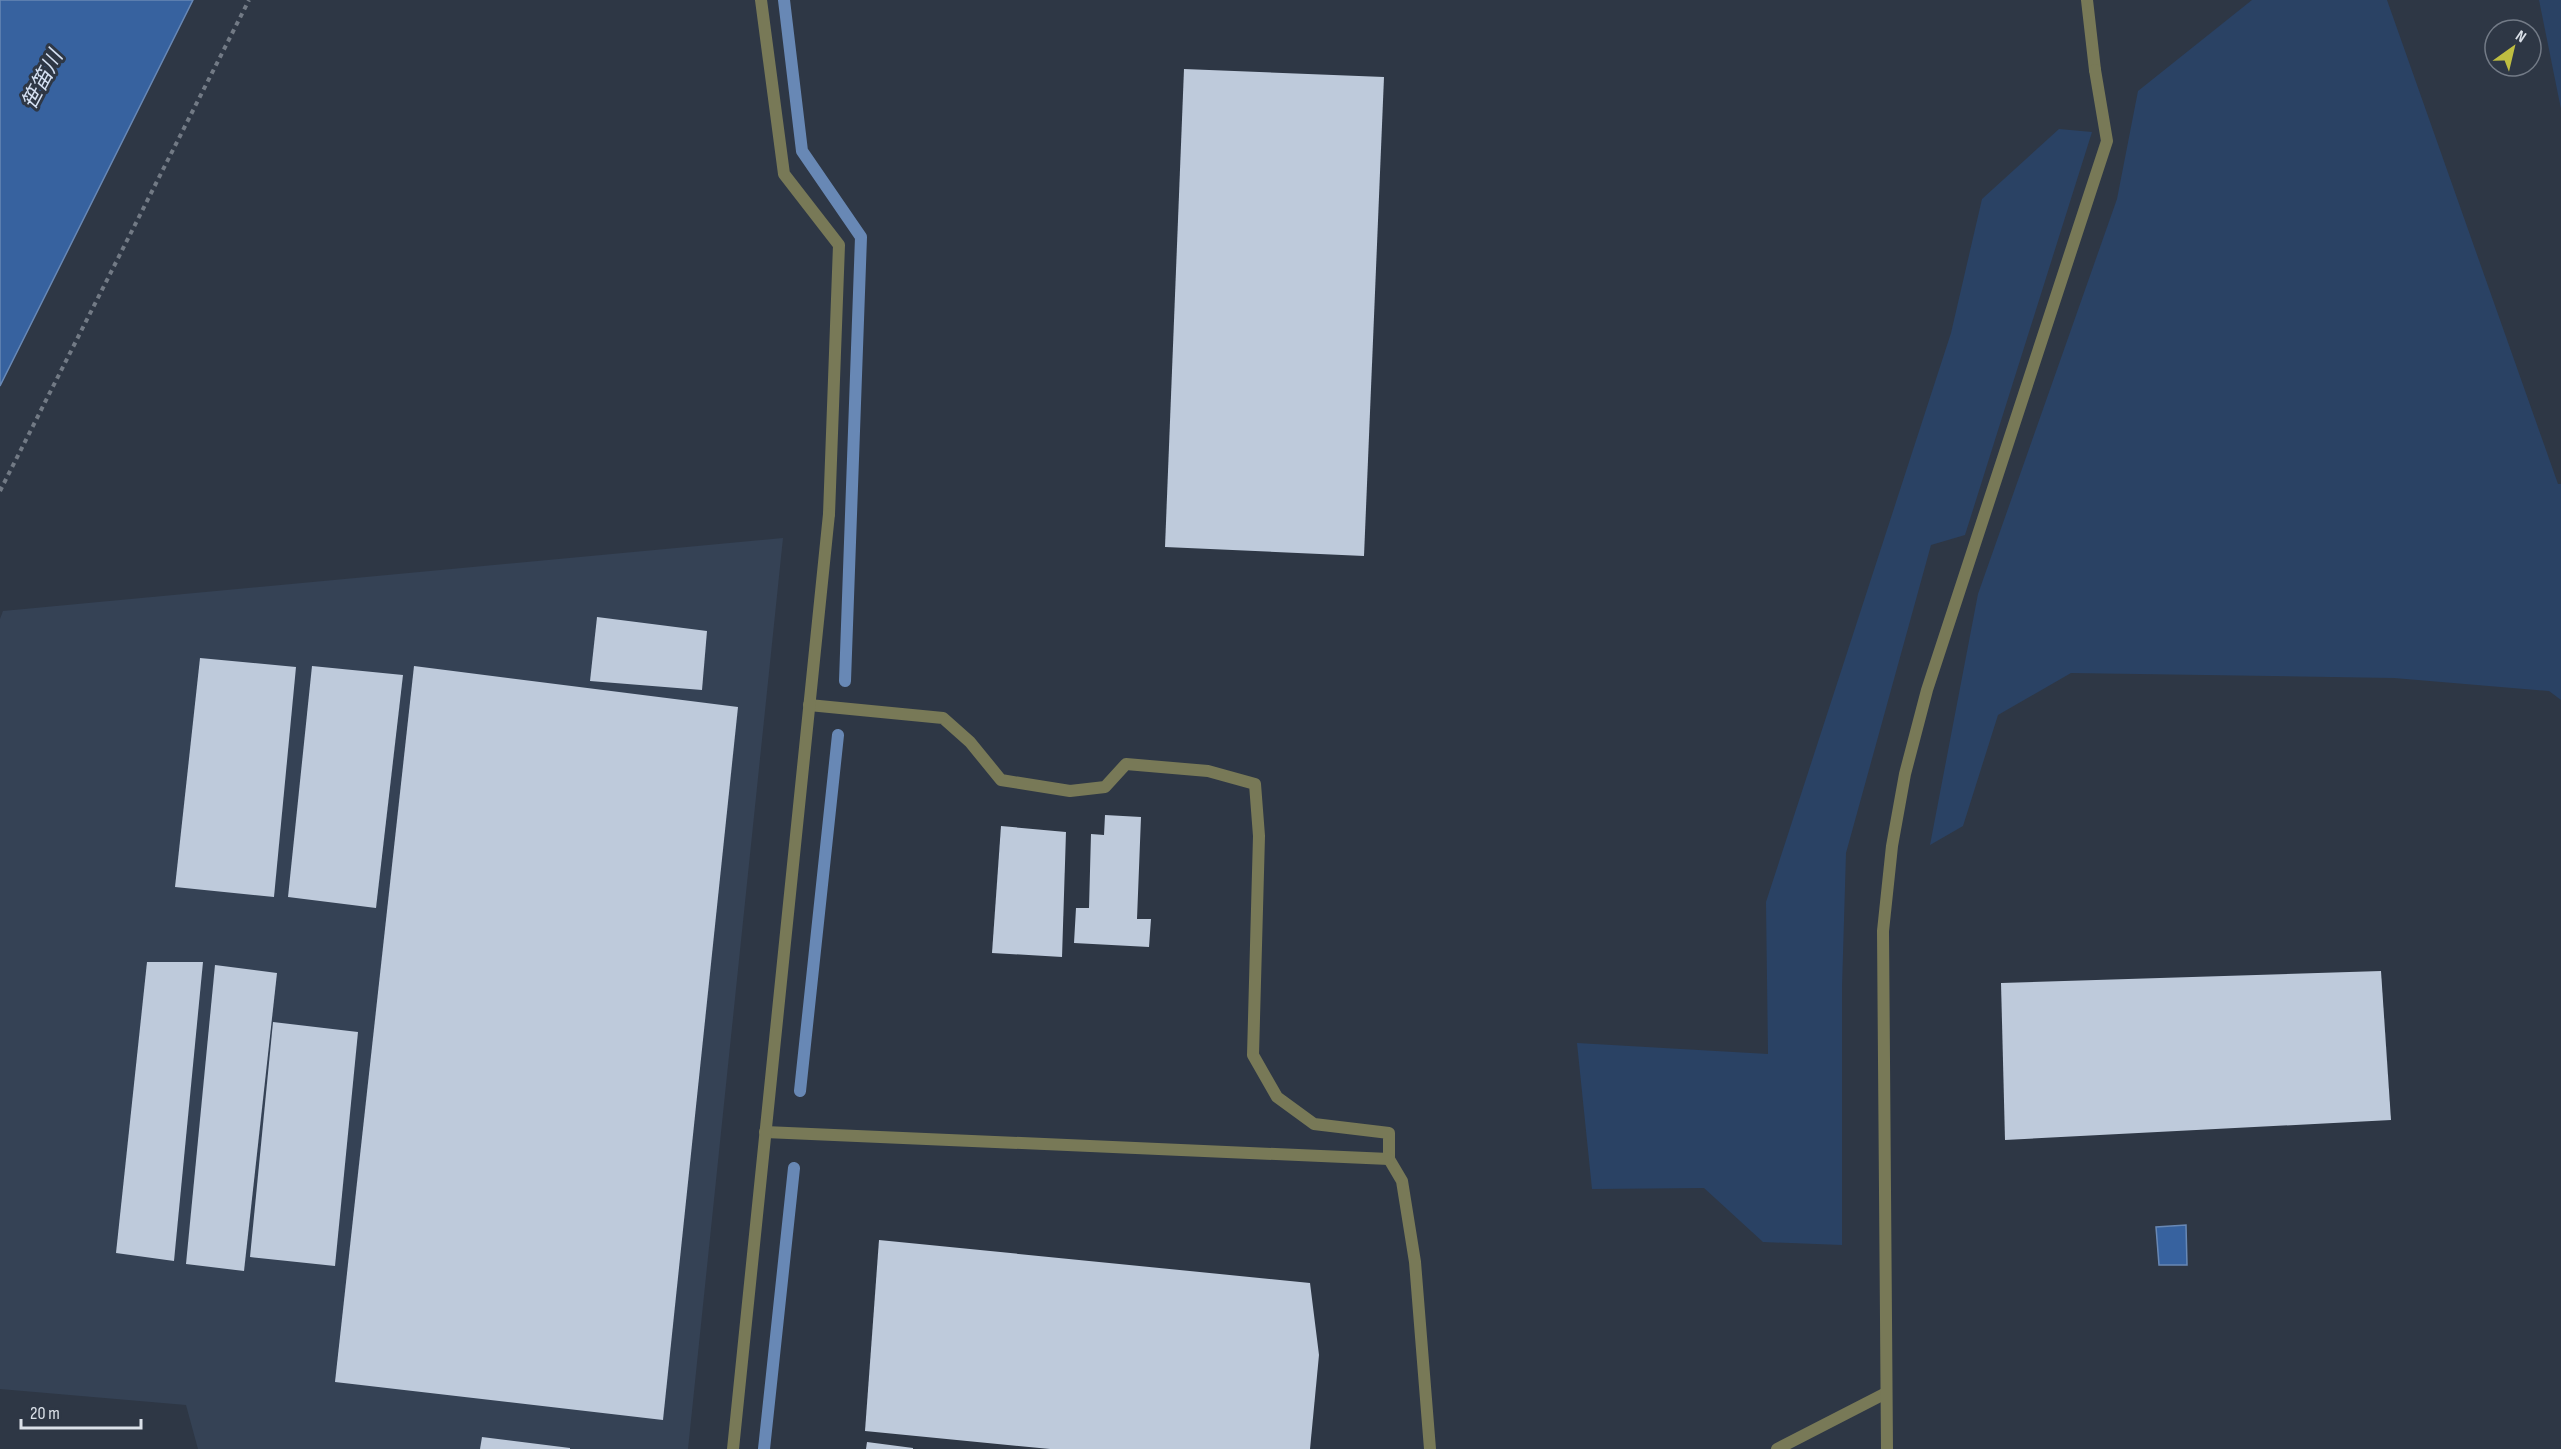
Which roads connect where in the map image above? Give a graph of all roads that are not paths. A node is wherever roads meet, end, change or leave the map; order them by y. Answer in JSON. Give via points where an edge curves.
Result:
{"nodes":[{"id":1,"x":760,"y":0,"type":"edge"},
{"id":2,"x":2087,"y":0,"type":"edge"},
{"id":3,"x":809,"y":705,"type":"junction"},
{"id":4,"x":765,"y":1132,"type":"junction"},
{"id":5,"x":1389,"y":1159,"type":"junction"},
{"id":6,"x":1886,"y":1393,"type":"junction"},
{"id":7,"x":733,"y":1449,"type":"edge"},
{"id":8,"x":1430,"y":1449,"type":"edge"},
{"id":9,"x":1777,"y":1449,"type":"edge"},
{"id":10,"x":1887,"y":1449,"type":"edge"}],
"edges":[{"from":1,"to":3,"type":"street","via":[[784,174],[839,245],[829,514]]},
{"from":2,"to":6,"type":"street","via":[[2107,141],[1928,690],[1905,774],[1892,846],[1883,931]]},
{"from":3,"to":4,"type":"street"},
{"from":3,"to":5,"type":"street","via":[[943,718],[970,742],[1001,780],[1070,791],[1105,787],[1126,764],[1208,771],[1255,784],[1259,836],[1253,1054],[1277,1097],[1314,1124],[1389,1133]]},
{"from":4,"to":5,"type":"street"},
{"from":4,"to":7,"type":"street"},
{"from":5,"to":8,"type":"street","via":[[1402,1181],[1415,1262]]},
{"from":6,"to":9,"type":"street"},
{"from":6,"to":10,"type":"street"}]}
